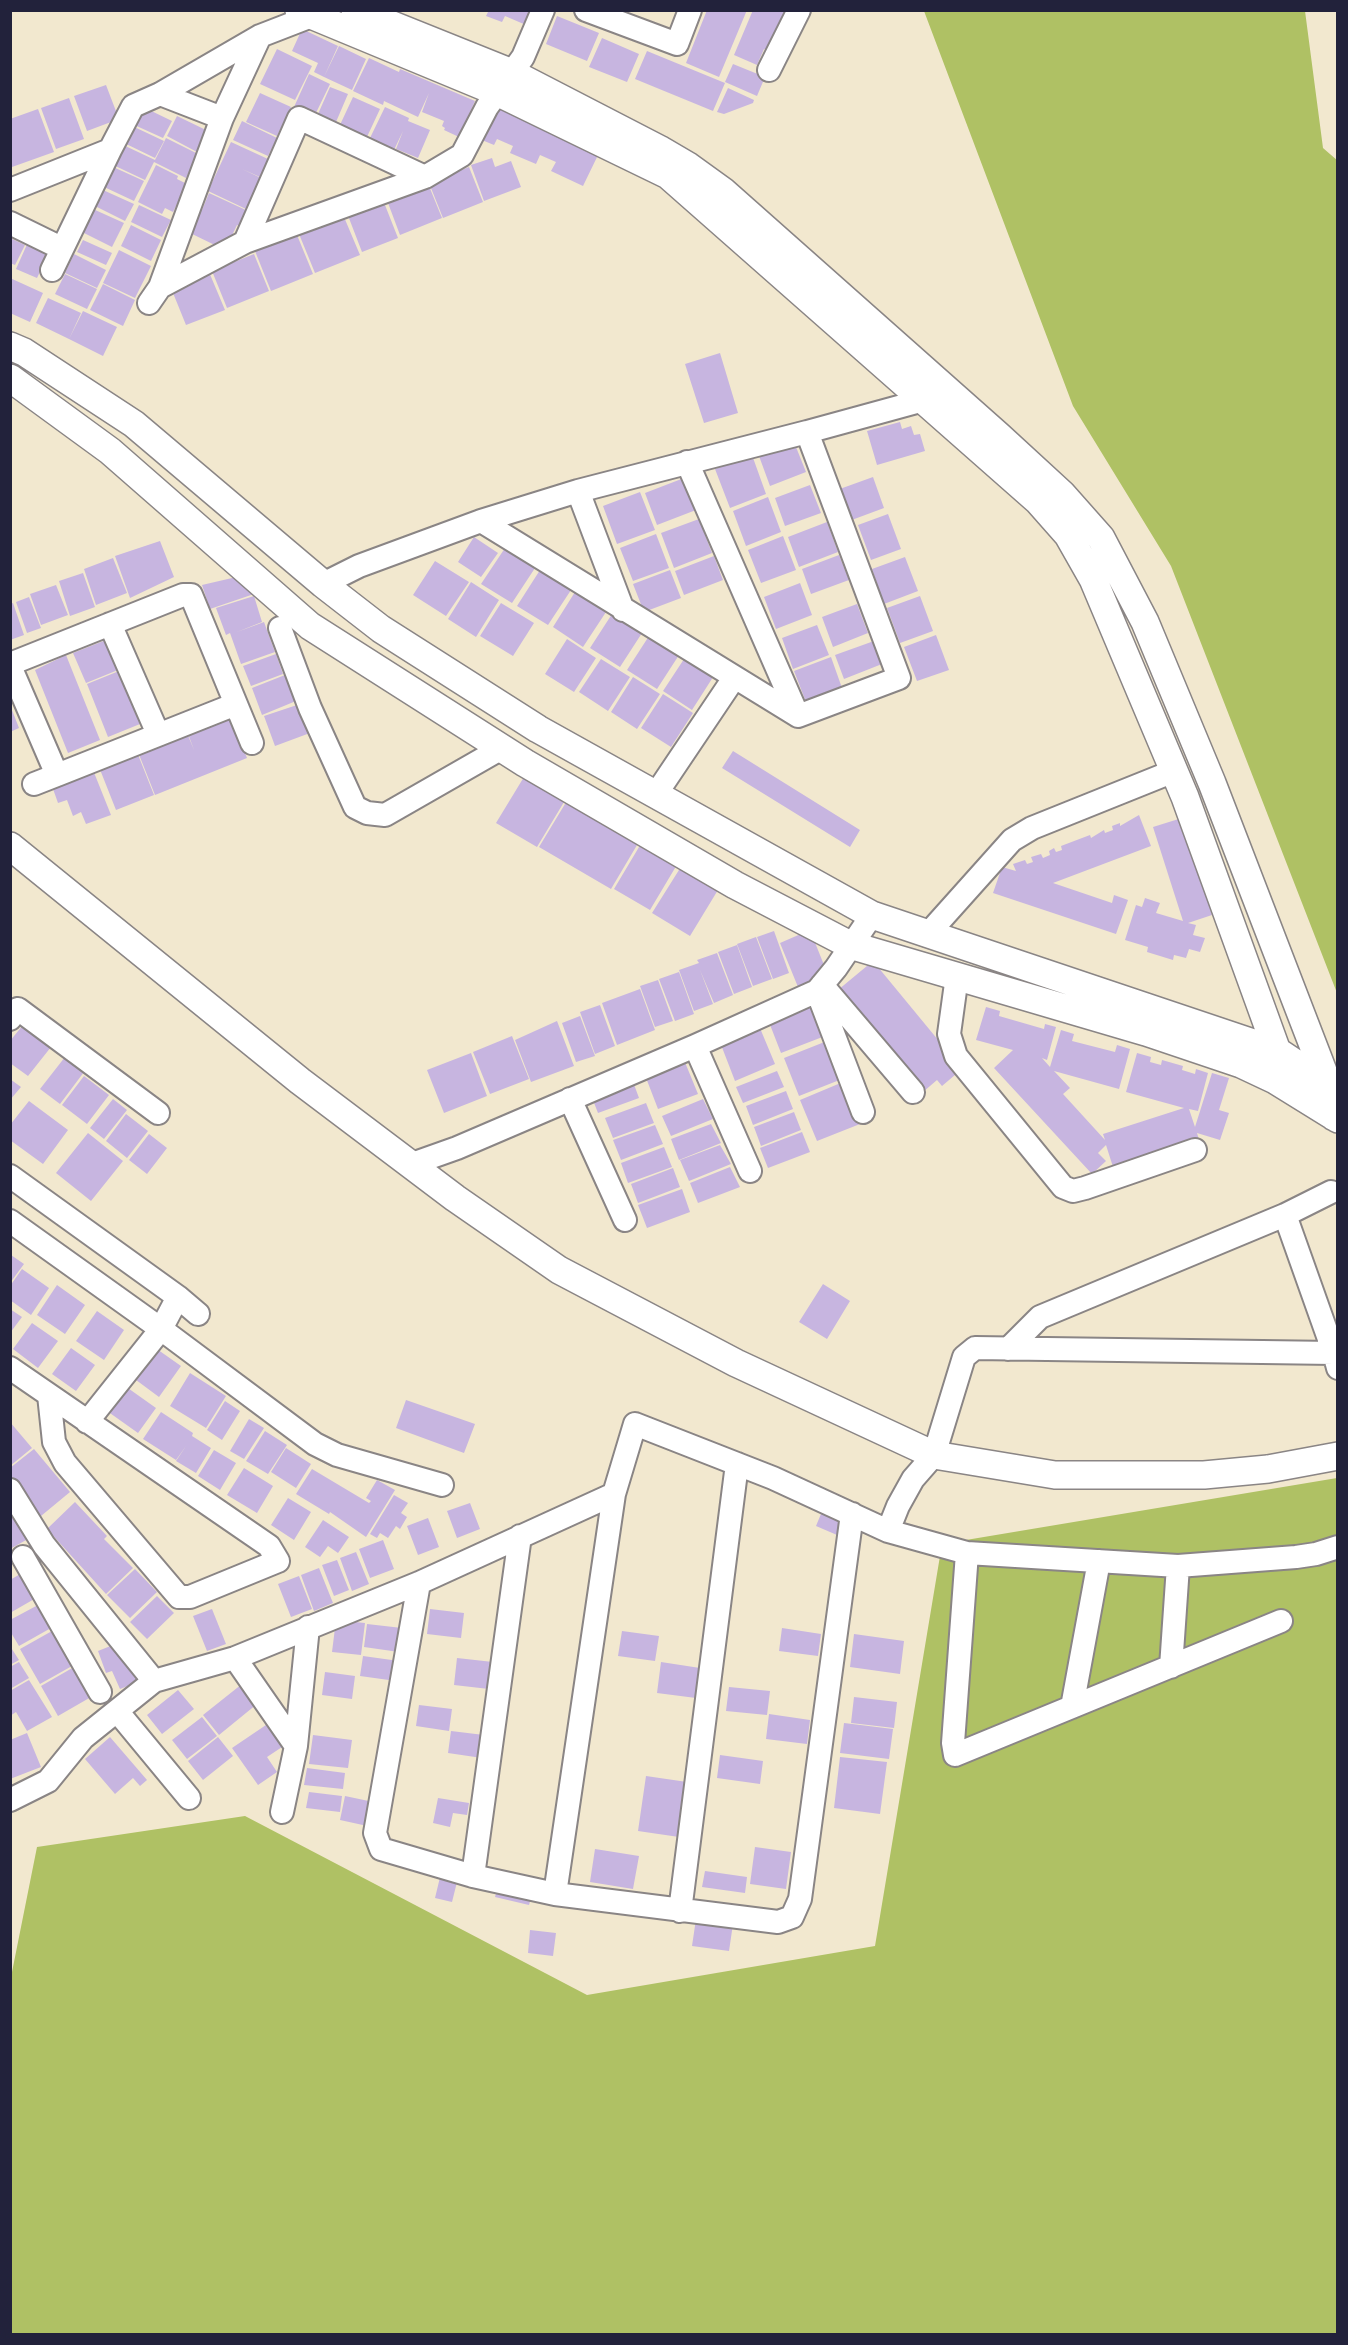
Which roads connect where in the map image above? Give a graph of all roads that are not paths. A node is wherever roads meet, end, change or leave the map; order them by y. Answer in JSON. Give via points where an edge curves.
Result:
{"nodes":[{"id":1,"x":356,"y":10,"type":"edge"},
{"id":2,"x":543,"y":10,"type":"edge"},
{"id":3,"x":586,"y":10,"type":"edge"},
{"id":4,"x":690,"y":10,"type":"edge"},
{"id":5,"x":799,"y":10,"type":"edge"},
{"id":6,"x":311,"y":12,"type":"edge"},
{"id":7,"x":260,"y":36,"type":"junction"},
{"id":8,"x":769,"y":70,"type":"dead end"},
{"id":9,"x":504,"y":82,"type":"junction"},
{"id":10,"x":160,"y":94,"type":"junction"},
{"id":11,"x":222,"y":118,"type":"junction"},
{"id":12,"x":110,"y":150,"type":"junction"},
{"id":13,"x":425,"y":177,"type":"junction"},
{"id":14,"x":10,"y":190,"type":"edge"},
{"id":15,"x":10,"y":223,"type":"edge"},
{"id":16,"x":245,"y":242,"type":"junction"},
{"id":17,"x":61,"y":248,"type":"junction"},
{"id":18,"x":52,"y":270,"type":"dead end"},
{"id":19,"x":10,"y":346,"type":"edge"},
{"id":20,"x":10,"y":378,"type":"edge"},
{"id":21,"x":924,"y":400,"type":"junction"},
{"id":22,"x":807,"y":432,"type":"junction"},
{"id":23,"x":687,"y":462,"type":"junction"},
{"id":24,"x":578,"y":491,"type":"junction"},
{"id":25,"x":481,"y":521,"type":"junction"},
{"id":26,"x":323,"y":584,"type":"junction"},
{"id":27,"x":623,"y":610,"type":"junction"},
{"id":28,"x":110,"y":624,"type":"junction"},
{"id":29,"x":280,"y":628,"type":"dead end"},
{"id":30,"x":10,"y":665,"type":"edge"},
{"id":31,"x":734,"y":678,"type":"junction"},
{"id":32,"x":236,"y":704,"type":"junction"},
{"id":33,"x":798,"y":716,"type":"junction"},
{"id":34,"x":158,"y":734,"type":"junction"},
{"id":35,"x":252,"y":743,"type":"dead end"},
{"id":36,"x":502,"y":748,"type":"junction"},
{"id":37,"x":1174,"y":771,"type":"junction"},
{"id":38,"x":57,"y":775,"type":"junction"},
{"id":39,"x":34,"y":784,"type":"dead end"},
{"id":40,"x":656,"y":794,"type":"junction"},
{"id":41,"x":10,"y":846,"type":"edge"},
{"id":42,"x":872,"y":915,"type":"junction"},
{"id":43,"x":927,"y":935,"type":"junction"},
{"id":44,"x":850,"y":945,"type":"junction"},
{"id":45,"x":957,"y":976,"type":"junction"},
{"id":46,"x":819,"y":988,"type":"junction"},
{"id":47,"x":13,"y":1010,"type":"edge"},
{"id":48,"x":695,"y":1046,"type":"junction"},
{"id":49,"x":1276,"y":1051,"type":"junction"},
{"id":50,"x":1281,"y":1084,"type":"junction"},
{"id":51,"x":914,"y":1092,"type":"dead end"},
{"id":52,"x":570,"y":1098,"type":"junction"},
{"id":53,"x":1334,"y":1103,"type":"edge"},
{"id":54,"x":863,"y":1112,"type":"dead end"},
{"id":55,"x":158,"y":1113,"type":"dead end"},
{"id":56,"x":1194,"y":1150,"type":"dead end"},
{"id":57,"x":412,"y":1164,"type":"junction"},
{"id":58,"x":750,"y":1171,"type":"dead end"},
{"id":59,"x":10,"y":1176,"type":"edge"},
{"id":60,"x":1331,"y":1192,"type":"dead end"},
{"id":61,"x":1285,"y":1215,"type":"junction"},
{"id":62,"x":625,"y":1220,"type":"dead end"},
{"id":63,"x":10,"y":1221,"type":"edge"},
{"id":64,"x":178,"y":1297,"type":"junction"},
{"id":65,"x":198,"y":1314,"type":"dead end"},
{"id":66,"x":161,"y":1329,"type":"junction"},
{"id":67,"x":1008,"y":1348,"type":"junction"},
{"id":68,"x":1336,"y":1361,"type":"edge"},
{"id":69,"x":10,"y":1368,"type":"edge"},
{"id":70,"x":49,"y":1395,"type":"junction"},
{"id":71,"x":87,"y":1422,"type":"junction"},
{"id":72,"x":934,"y":1455,"type":"junction"},
{"id":73,"x":1338,"y":1456,"type":"edge"},
{"id":74,"x":737,"y":1464,"type":"junction"},
{"id":75,"x":442,"y":1485,"type":"dead end"},
{"id":76,"x":10,"y":1490,"type":"edge"},
{"id":77,"x":614,"y":1494,"type":"junction"},
{"id":78,"x":852,"y":1514,"type":"junction"},
{"id":79,"x":888,"y":1531,"type":"junction"},
{"id":80,"x":520,"y":1536,"type":"junction"},
{"id":81,"x":44,"y":1545,"type":"junction"},
{"id":82,"x":1338,"y":1547,"type":"edge"},
{"id":83,"x":967,"y":1553,"type":"junction"},
{"id":84,"x":17,"y":1561,"type":"edge"},
{"id":85,"x":1099,"y":1561,"type":"junction"},
{"id":86,"x":1178,"y":1566,"type":"junction"},
{"id":87,"x":419,"y":1583,"type":"junction"},
{"id":88,"x":1281,"y":1621,"type":"dead end"},
{"id":89,"x":308,"y":1628,"type":"junction"},
{"id":90,"x":235,"y":1658,"type":"junction"},
{"id":91,"x":1172,"y":1667,"type":"junction"},
{"id":92,"x":154,"y":1681,"type":"junction"},
{"id":93,"x":100,"y":1692,"type":"dead end"},
{"id":94,"x":1072,"y":1707,"type":"junction"},
{"id":95,"x":117,"y":1711,"type":"junction"},
{"id":96,"x":296,"y":1746,"type":"junction"},
{"id":97,"x":189,"y":1798,"type":"dead end"},
{"id":98,"x":10,"y":1800,"type":"edge"},
{"id":99,"x":282,"y":1812,"type":"dead end"},
{"id":100,"x":473,"y":1876,"type":"junction"},
{"id":101,"x":555,"y":1894,"type":"junction"},
{"id":102,"x":680,"y":1911,"type":"junction"}],
"edges":[{"from":1,"to":9,"type":"street"},
{"from":2,"to":9,"type":"street","via":[[523,57]]},
{"from":3,"to":4,"type":"street","via":[[677,44]]},
{"from":5,"to":8,"type":"street"},
{"from":6,"to":7,"type":"street"},
{"from":6,"to":9,"type":"street"},
{"from":7,"to":10,"type":"street"},
{"from":7,"to":11,"type":"street"},
{"from":9,"to":13,"type":"street","via":[[462,155]]},
{"from":9,"to":21,"type":"street","via":[[668,175]]},
{"from":9,"to":53,"type":"street","via":[[659,149],[724,192],[999,436],[1062,494],[1101,538],[1145,622],[1203,762]]},
{"from":10,"to":11,"type":"street"},
{"from":10,"to":12,"type":"street","via":[[133,106]]},
{"from":11,"to":16,"type":"street","via":[[155,295]]},
{"from":12,"to":14,"type":"street"},
{"from":12,"to":17,"type":"street"},
{"from":13,"to":16,"type":"street"},
{"from":13,"to":16,"type":"street","via":[[298,118]]},
{"from":15,"to":17,"type":"street"},
{"from":17,"to":18,"type":"street"},
{"from":19,"to":26,"type":"street","via":[[134,424]]},
{"from":20,"to":36,"type":"street","via":[[110,451],[310,626]]},
{"from":21,"to":22,"type":"street"},
{"from":21,"to":37,"type":"street","via":[[1038,501],[1068,535],[1093,579]]},
{"from":22,"to":23,"type":"street"},
{"from":22,"to":33,"type":"street","via":[[899,678]]},
{"from":23,"to":24,"type":"street"},
{"from":23,"to":33,"type":"street"},
{"from":24,"to":25,"type":"street"},
{"from":24,"to":27,"type":"street"},
{"from":25,"to":26,"type":"street","via":[[359,566]]},
{"from":25,"to":27,"type":"street"},
{"from":26,"to":40,"type":"street","via":[[381,629],[538,729]]},
{"from":27,"to":31,"type":"street"},
{"from":28,"to":30,"type":"street"},
{"from":28,"to":32,"type":"street","via":[[191,595]]},
{"from":28,"to":34,"type":"street"},
{"from":29,"to":36,"type":"street","via":[[310,708],[355,807],[385,815]]},
{"from":30,"to":38,"type":"street"},
{"from":31,"to":33,"type":"street"},
{"from":31,"to":40,"type":"street"},
{"from":32,"to":34,"type":"street"},
{"from":32,"to":35,"type":"street"},
{"from":34,"to":38,"type":"street"},
{"from":36,"to":44,"type":"street","via":[[735,885]]},
{"from":37,"to":43,"type":"street","via":[[1032,828],[1012,840]]},
{"from":37,"to":49,"type":"street"},
{"from":38,"to":39,"type":"street"},
{"from":40,"to":42,"type":"street"},
{"from":41,"to":57,"type":"street","via":[[300,1081]]},
{"from":42,"to":43,"type":"street"},
{"from":42,"to":44,"type":"street"},
{"from":43,"to":49,"type":"street"},
{"from":44,"to":45,"type":"street"},
{"from":44,"to":46,"type":"street"},
{"from":45,"to":50,"type":"street","via":[[1241,1064]]},
{"from":45,"to":56,"type":"street","via":[[949,1034],[956,1056],[1064,1187],[1073,1191],[1085,1188]]},
{"from":46,"to":48,"type":"street"},
{"from":46,"to":51,"type":"street"},
{"from":46,"to":54,"type":"street"},
{"from":47,"to":55,"type":"street"},
{"from":48,"to":52,"type":"street"},
{"from":48,"to":58,"type":"street"},
{"from":49,"to":50,"type":"street"},
{"from":49,"to":53,"type":"street"},
{"from":50,"to":53,"type":"street"},
{"from":52,"to":57,"type":"street"},
{"from":52,"to":62,"type":"street"},
{"from":57,"to":72,"type":"street","via":[[559,1270],[736,1363]]},
{"from":59,"to":64,"type":"street"},
{"from":60,"to":61,"type":"street"},
{"from":61,"to":67,"type":"street","via":[[1040,1317]]},
{"from":61,"to":68,"type":"street"},
{"from":63,"to":66,"type":"street"},
{"from":64,"to":65,"type":"street"},
{"from":64,"to":66,"type":"street"},
{"from":66,"to":71,"type":"street"},
{"from":66,"to":75,"type":"street","via":[[315,1444],[337,1455]]},
{"from":67,"to":68,"type":"street"},
{"from":67,"to":72,"type":"street","via":[[975,1348],[964,1358]]},
{"from":69,"to":70,"type":"street"},
{"from":70,"to":71,"type":"street"},
{"from":70,"to":71,"type":"street","via":[[54,1442],[65,1463],[179,1597],[278,1561],[269,1546]]},
{"from":72,"to":73,"type":"street","via":[[1055,1475],[1204,1475],[1268,1469]]},
{"from":72,"to":79,"type":"street","via":[[913,1479]]},
{"from":74,"to":77,"type":"street","via":[[635,1424]]},
{"from":74,"to":78,"type":"street"},
{"from":74,"to":102,"type":"street"},
{"from":76,"to":81,"type":"street"},
{"from":77,"to":80,"type":"street"},
{"from":77,"to":101,"type":"street"},
{"from":78,"to":79,"type":"street"},
{"from":78,"to":102,"type":"street","via":[[800,1899],[792,1917],[778,1922]]},
{"from":79,"to":83,"type":"street"},
{"from":80,"to":87,"type":"street"},
{"from":80,"to":100,"type":"street"},
{"from":81,"to":84,"type":"street"},
{"from":81,"to":92,"type":"street"},
{"from":82,"to":86,"type":"street","via":[[1296,1557]]},
{"from":83,"to":85,"type":"street"},
{"from":83,"to":94,"type":"street","via":[[955,1755]]},
{"from":84,"to":93,"type":"street"},
{"from":85,"to":86,"type":"street"},
{"from":85,"to":94,"type":"street"},
{"from":86,"to":91,"type":"street"},
{"from":87,"to":89,"type":"street"},
{"from":87,"to":100,"type":"street","via":[[375,1833],[381,1849]]},
{"from":88,"to":91,"type":"street"},
{"from":89,"to":90,"type":"street"},
{"from":89,"to":96,"type":"street"},
{"from":90,"to":92,"type":"street"},
{"from":90,"to":96,"type":"street"},
{"from":91,"to":94,"type":"street"},
{"from":92,"to":95,"type":"street"},
{"from":95,"to":97,"type":"street"},
{"from":95,"to":98,"type":"street","via":[[82,1738],[48,1780]]},
{"from":96,"to":99,"type":"street"},
{"from":100,"to":101,"type":"street"},
{"from":101,"to":102,"type":"street"}]}
